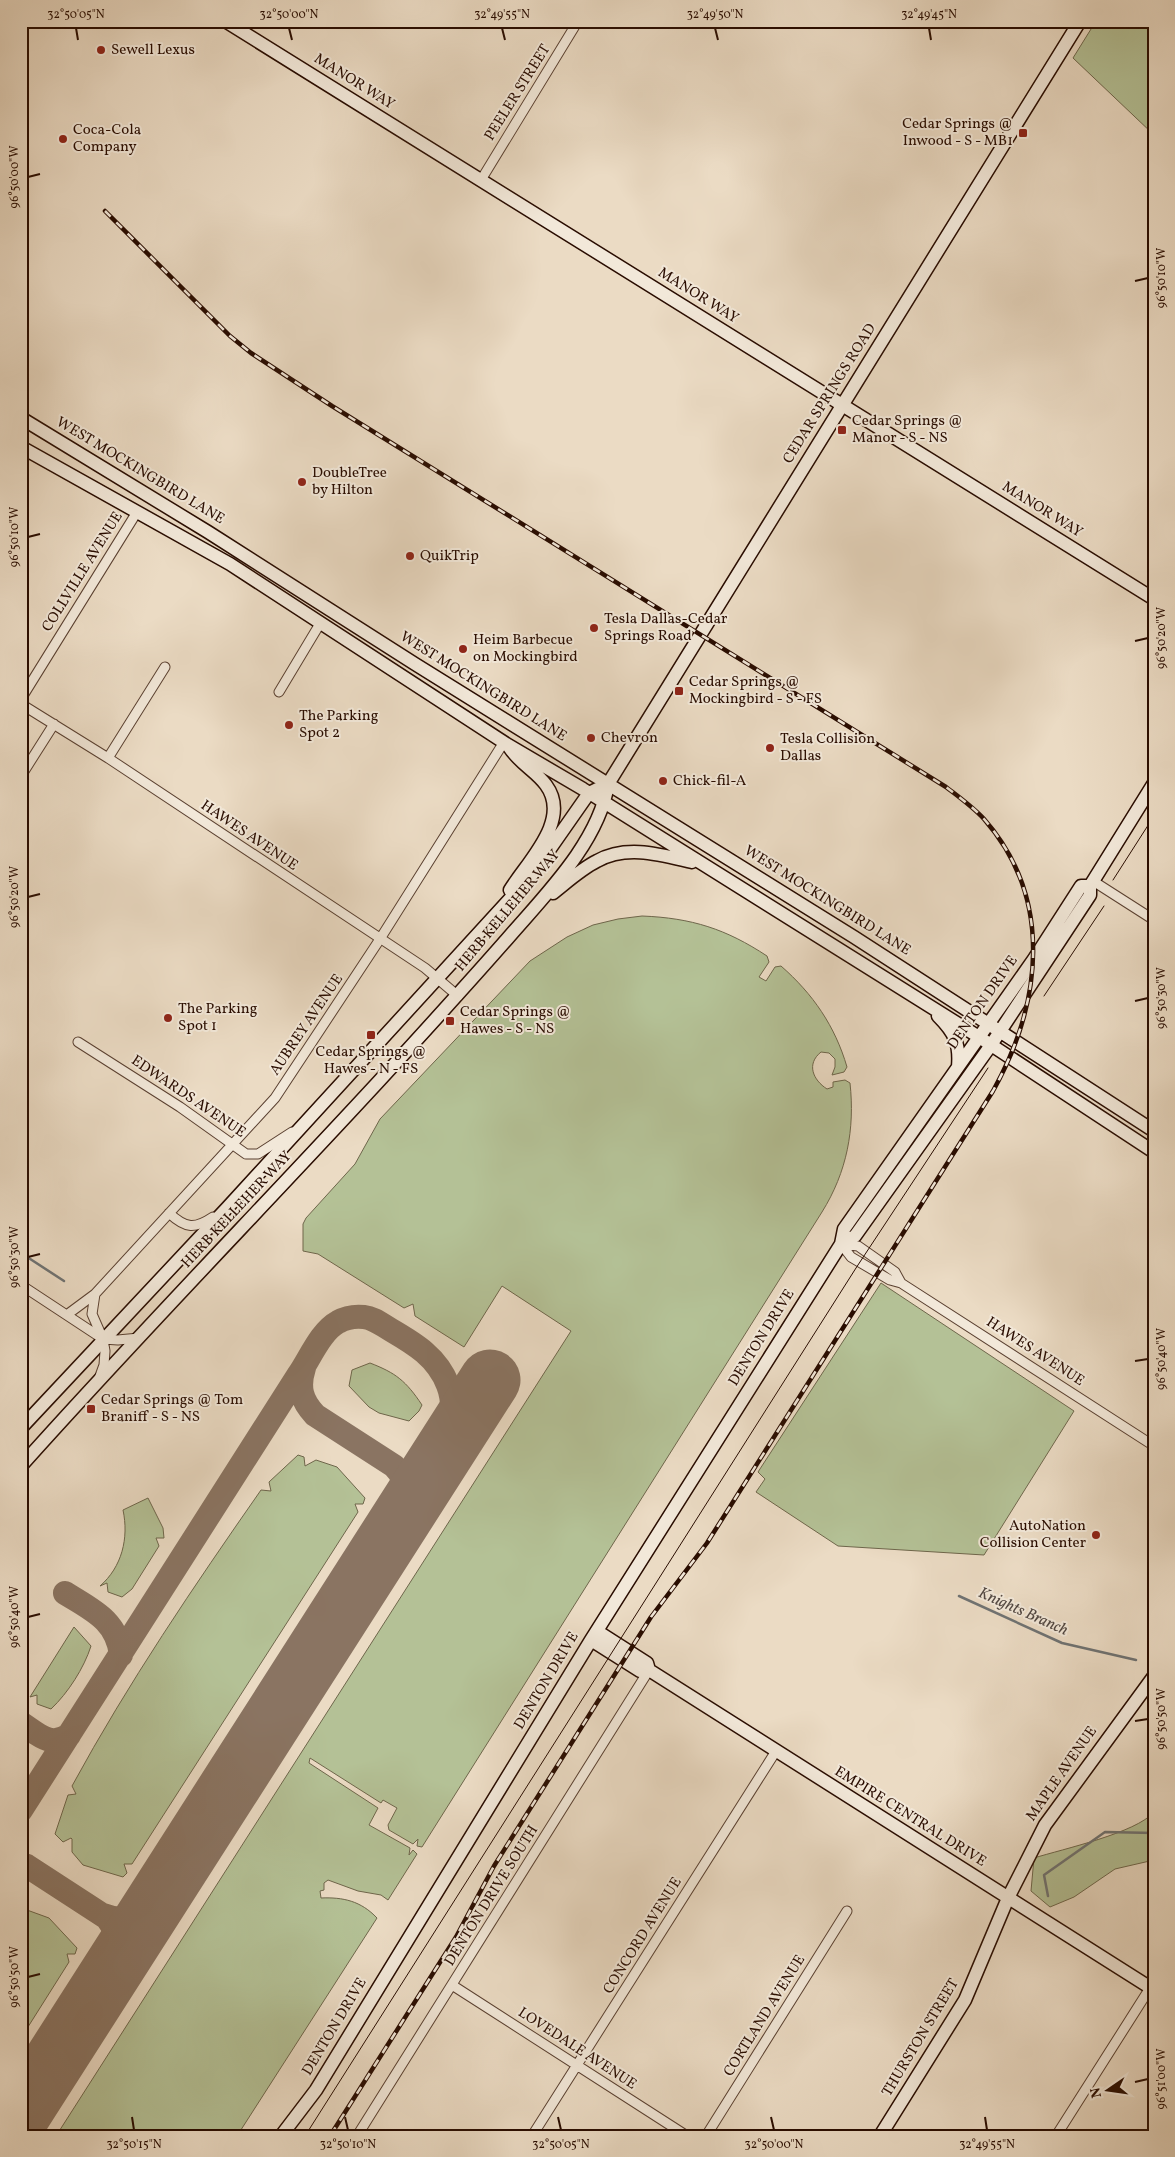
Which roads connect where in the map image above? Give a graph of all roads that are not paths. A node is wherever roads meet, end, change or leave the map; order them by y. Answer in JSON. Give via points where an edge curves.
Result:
{"nodes":[{"id":1,"x":225,"y":21,"type":"edge"},
{"id":2,"x":578,"y":21,"type":"edge"},
{"id":3,"x":1080,"y":21,"type":"edge"},
{"id":4,"x":481,"y":180,"type":"junction"},
{"id":5,"x":842,"y":405,"type":"junction"},
{"id":6,"x":21,"y":418,"type":"edge"},
{"id":7,"x":58,"y":440,"type":"junction"},
{"id":8,"x":21,"y":447,"type":"edge"},
{"id":9,"x":45,"y":460,"type":"junction"},
{"id":10,"x":137,"y":512,"type":"junction"},
{"id":11,"x":208,"y":532,"type":"junction"},
{"id":12,"x":199,"y":546,"type":"junction"},
{"id":13,"x":1154,"y":599,"type":"edge"},
{"id":14,"x":328,"y":609,"type":"junction"},
{"id":15,"x":321,"y":622,"type":"junction"},
{"id":16,"x":415,"y":664,"type":"junction"},
{"id":17,"x":165,"y":667,"type":"dead end"},
{"id":18,"x":406,"y":677,"type":"junction"},
{"id":19,"x":279,"y":692,"type":"dead end"},
{"id":20,"x":21,"y":699,"type":"edge"},
{"id":21,"x":21,"y":704,"type":"edge"},
{"id":22,"x":54,"y":724,"type":"junction"},
{"id":23,"x":506,"y":743,"type":"junction"},
{"id":24,"x":108,"y":758,"type":"junction"},
{"id":25,"x":21,"y":776,"type":"edge"},
{"id":26,"x":1154,"y":783,"type":"edge"},
{"id":27,"x":608,"y":784,"type":"junction"},
{"id":28,"x":589,"y":793,"type":"junction"},
{"id":29,"x":605,"y":803,"type":"junction"},
{"id":30,"x":701,"y":864,"type":"junction"},
{"id":31,"x":1091,"y":884,"type":"junction"},
{"id":32,"x":506,"y":903,"type":"junction"},
{"id":33,"x":535,"y":907,"type":"junction"},
{"id":34,"x":1154,"y":920,"type":"edge"},
{"id":35,"x":854,"y":937,"type":"junction"},
{"id":36,"x":380,"y":939,"type":"junction"},
{"id":37,"x":843,"y":952,"type":"junction"},
{"id":38,"x":438,"y":979,"type":"junction"},
{"id":39,"x":458,"y":996,"type":"junction"},
{"id":40,"x":928,"y":1005,"type":"junction"},
{"id":41,"x":988,"y":1023,"type":"junction"},
{"id":42,"x":1000,"y":1031,"type":"junction"},
{"id":43,"x":980,"y":1037,"type":"junction"},
{"id":44,"x":78,"y":1042,"type":"dead end"},
{"id":45,"x":991,"y":1045,"type":"junction"},
{"id":46,"x":958,"y":1068,"type":"junction"},
{"id":47,"x":1133,"y":1117,"type":"junction"},
{"id":48,"x":308,"y":1120,"type":"junction"},
{"id":49,"x":1154,"y":1131,"type":"edge"},
{"id":50,"x":1124,"y":1132,"type":"junction"},
{"id":51,"x":233,"y":1143,"type":"junction"},
{"id":52,"x":1154,"y":1152,"type":"edge"},
{"id":53,"x":228,"y":1207,"type":"junction"},
{"id":54,"x":170,"y":1213,"type":"junction"},
{"id":55,"x":841,"y":1244,"type":"junction"},
{"id":56,"x":21,"y":1285,"type":"edge"},
{"id":57,"x":95,"y":1294,"type":"junction"},
{"id":58,"x":68,"y":1314,"type":"junction"},
{"id":59,"x":139,"y":1338,"type":"junction"},
{"id":60,"x":103,"y":1339,"type":"junction"},
{"id":61,"x":95,"y":1385,"type":"junction"},
{"id":62,"x":21,"y":1428,"type":"edge"},
{"id":63,"x":1154,"y":1446,"type":"edge"},
{"id":64,"x":21,"y":1466,"type":"edge"},
{"id":65,"x":594,"y":1636,"type":"junction"},
{"id":66,"x":649,"y":1670,"type":"junction"},
{"id":67,"x":1154,"y":1676,"type":"edge"},
{"id":68,"x":776,"y":1751,"type":"junction"},
{"id":69,"x":1008,"y":1898,"type":"junction"},
{"id":70,"x":847,"y":1911,"type":"dead end"},
{"id":71,"x":452,"y":1985,"type":"junction"},
{"id":72,"x":1152,"y":1989,"type":"edge"},
{"id":73,"x":577,"y":2065,"type":"junction"},
{"id":74,"x":281,"y":2136,"type":"edge"},
{"id":75,"x":357,"y":2136,"type":"edge"},
{"id":76,"x":532,"y":2136,"type":"edge"},
{"id":77,"x":687,"y":2136,"type":"edge"},
{"id":78,"x":706,"y":2136,"type":"edge"},
{"id":79,"x":880,"y":2136,"type":"edge"},
{"id":80,"x":1056,"y":2136,"type":"edge"}],
"edges":[{"from":1,"to":4,"type":"main road","name":"MANOR WAY"},
{"from":2,"to":4,"type":"street","name":"PEELER STREET"},
{"from":3,"to":5,"type":"main road","name":"CEDAR SPRINGS ROAD"},
{"from":4,"to":5,"type":"main road","name":"MANOR WAY"},
{"from":5,"to":13,"type":"main road","name":"MANOR WAY"},
{"from":5,"to":27,"type":"main road","name":"CEDAR SPRINGS ROAD"},
{"from":6,"to":7,"type":"main road","name":"WEST MOCKINGBIRD LANE"},
{"from":7,"to":9,"type":"main road"},
{"from":7,"to":11,"type":"main road","name":"WEST MOCKINGBIRD LANE"},
{"from":8,"to":9,"type":"main road"},
{"from":9,"to":10,"type":"main road"},
{"from":10,"to":12,"type":"main road"},
{"from":10,"to":20,"type":"street","name":"COLLVILLE AVENUE"},
{"from":11,"to":12,"type":"main road"},
{"from":11,"to":14,"type":"main road","name":"WEST MOCKINGBIRD LANE"},
{"from":12,"to":15,"type":"main road"},
{"from":14,"to":15,"type":"main road"},
{"from":14,"to":16,"type":"main road","name":"WEST MOCKINGBIRD LANE"},
{"from":15,"to":18,"type":"main road"},
{"from":15,"to":19,"type":"street"},
{"from":16,"to":18,"type":"main road"},
{"from":16,"to":27,"type":"main road","name":"WEST MOCKINGBIRD LANE"},
{"from":17,"to":24,"type":"street"},
{"from":18,"to":23,"type":"main road"},
{"from":21,"to":22,"type":"street","name":"HAWES AVENUE"},
{"from":22,"to":24,"type":"street","name":"HAWES AVENUE"},
{"from":22,"to":25,"type":"street"},
{"from":23,"to":28,"type":"main road"},
{"from":23,"to":32,"type":"main road","via":[[517,759],[545,784],[551,796],[553,814],[545,839],[509,892]]},
{"from":23,"to":36,"type":"street","name":"AUBREY AVENUE"},
{"from":24,"to":36,"type":"street","name":"HAWES AVENUE"},
{"from":26,"to":31,"type":"main road","name":"DENTON DRIVE"},
{"from":27,"to":28,"type":"main road"},
{"from":27,"to":29,"type":"main road","name":"HERB KELLEHER WAY"},
{"from":27,"to":35,"type":"main road","name":"WEST MOCKINGBIRD LANE"},
{"from":28,"to":29,"type":"main road"},
{"from":28,"to":32,"type":"main road","name":"HERB KELLEHER WAY","via":[[548,854]]},
{"from":29,"to":30,"type":"main road"},
{"from":29,"to":33,"type":"main road","name":"HERB KELLEHER WAY","via":[[572,861]]},
{"from":30,"to":33,"type":"main road","via":[[644,852],[613,855],[596,861]]},
{"from":30,"to":37,"type":"main road"},
{"from":31,"to":34,"type":"street"},
{"from":31,"to":41,"type":"main road","name":"DENTON DRIVE","via":[[1081,886]]},
{"from":31,"to":42,"type":"main road","name":"DENTON DRIVE","via":[[1090,895]]},
{"from":32,"to":38,"type":"main road","name":"HERB KELLEHER WAY"},
{"from":33,"to":39,"type":"main road","name":"HERB KELLEHER WAY"},
{"from":35,"to":37,"type":"main road"},
{"from":35,"to":41,"type":"main road","name":"WEST MOCKINGBIRD LANE"},
{"from":36,"to":38,"type":"street","name":"HAWES AVENUE"},
{"from":36,"to":51,"type":"street","name":"AUBREY AVENUE","via":[[280,1091]]},
{"from":37,"to":40,"type":"main road"},
{"from":38,"to":39,"type":"street","name":"HAWES AVENUE"},
{"from":38,"to":48,"type":"main road","name":"HERB KELLEHER WAY"},
{"from":39,"to":59,"type":"main road","name":"HERB KELLEHER WAY"},
{"from":40,"to":43,"type":"main road"},
{"from":40,"to":46,"type":"main road","via":[[957,1042]]},
{"from":41,"to":42,"type":"main road","name":"WEST MOCKINGBIRD LANE"},
{"from":41,"to":43,"type":"main road","name":"DENTON DRIVE"},
{"from":42,"to":45,"type":"main road","name":"DENTON DRIVE"},
{"from":42,"to":47,"type":"main road","name":"WEST MOCKINGBIRD LANE"},
{"from":43,"to":45,"type":"main road"},
{"from":43,"to":46,"type":"main road","name":"DENTON DRIVE"},
{"from":44,"to":51,"type":"street","name":"EDWARDS AVENUE"},
{"from":45,"to":50,"type":"main road"},
{"from":45,"to":55,"type":"main road","name":"DENTON DRIVE","via":[[855,1236]]},
{"from":46,"to":55,"type":"main road","name":"DENTON DRIVE","via":[[844,1229]]},
{"from":47,"to":49,"type":"main road","name":"WEST MOCKINGBIRD LANE"},
{"from":47,"to":50,"type":"main road"},
{"from":48,"to":51,"type":"street","name":"EDWARDS AVENUE","via":[[258,1154],[246,1154]]},
{"from":48,"to":53,"type":"main road","name":"HERB KELLEHER WAY"},
{"from":50,"to":52,"type":"main road"},
{"from":51,"to":54,"type":"street","name":"AUBREY AVENUE"},
{"from":53,"to":54,"type":"street","via":[[203,1224],[191,1226],[177,1221]]},
{"from":53,"to":60,"type":"main road","name":"HERB KELLEHER WAY"},
{"from":54,"to":57,"type":"street","name":"AUBREY AVENUE"},
{"from":55,"to":63,"type":"street","name":"HAWES AVENUE","via":[[851,1257],[890,1280],[901,1282]]},
{"from":55,"to":65,"type":"main road","name":"DENTON DRIVE"},
{"from":56,"to":58,"type":"street"},
{"from":57,"to":58,"type":"street","name":"AUBREY AVENUE"},
{"from":57,"to":60,"type":"street","via":[[92,1314]]},
{"from":58,"to":60,"type":"street"},
{"from":59,"to":60,"type":"street"},
{"from":59,"to":61,"type":"main road","name":"HERB KELLEHER WAY"},
{"from":60,"to":61,"type":"street","via":[[104,1365]]},
{"from":60,"to":62,"type":"main road","name":"HERB KELLEHER WAY"},
{"from":61,"to":64,"type":"main road","name":"HERB KELLEHER WAY"},
{"from":65,"to":66,"type":"main road","name":"EMPIRE CENTRAL DRIVE","via":[[647,1663]]},
{"from":65,"to":74,"type":"main road","name":"DENTON DRIVE","via":[[316,2090]]},
{"from":66,"to":68,"type":"main road","name":"EMPIRE CENTRAL DRIVE"},
{"from":66,"to":71,"type":"street","name":"DENTON DRIVE SOUTH"},
{"from":67,"to":69,"type":"main road","name":"MAPLE AVENUE","via":[[1045,1825]]},
{"from":68,"to":69,"type":"main road","name":"EMPIRE CENTRAL DRIVE"},
{"from":68,"to":73,"type":"street","name":"CONCORD AVENUE"},
{"from":69,"to":72,"type":"main road","name":"EMPIRE CENTRAL DRIVE"},
{"from":69,"to":79,"type":"main road","name":"THURSTON STREET","via":[[965,2000]]},
{"from":70,"to":78,"type":"street","name":"CORTLAND AVENUE"},
{"from":71,"to":73,"type":"street","name":"LOVEDALE AVENUE"},
{"from":71,"to":75,"type":"street","name":"DENTON DRIVE SOUTH"},
{"from":72,"to":80,"type":"street"},
{"from":73,"to":76,"type":"street","name":"CONCORD AVENUE"},
{"from":73,"to":77,"type":"street","name":"LOVEDALE AVENUE"}]}
